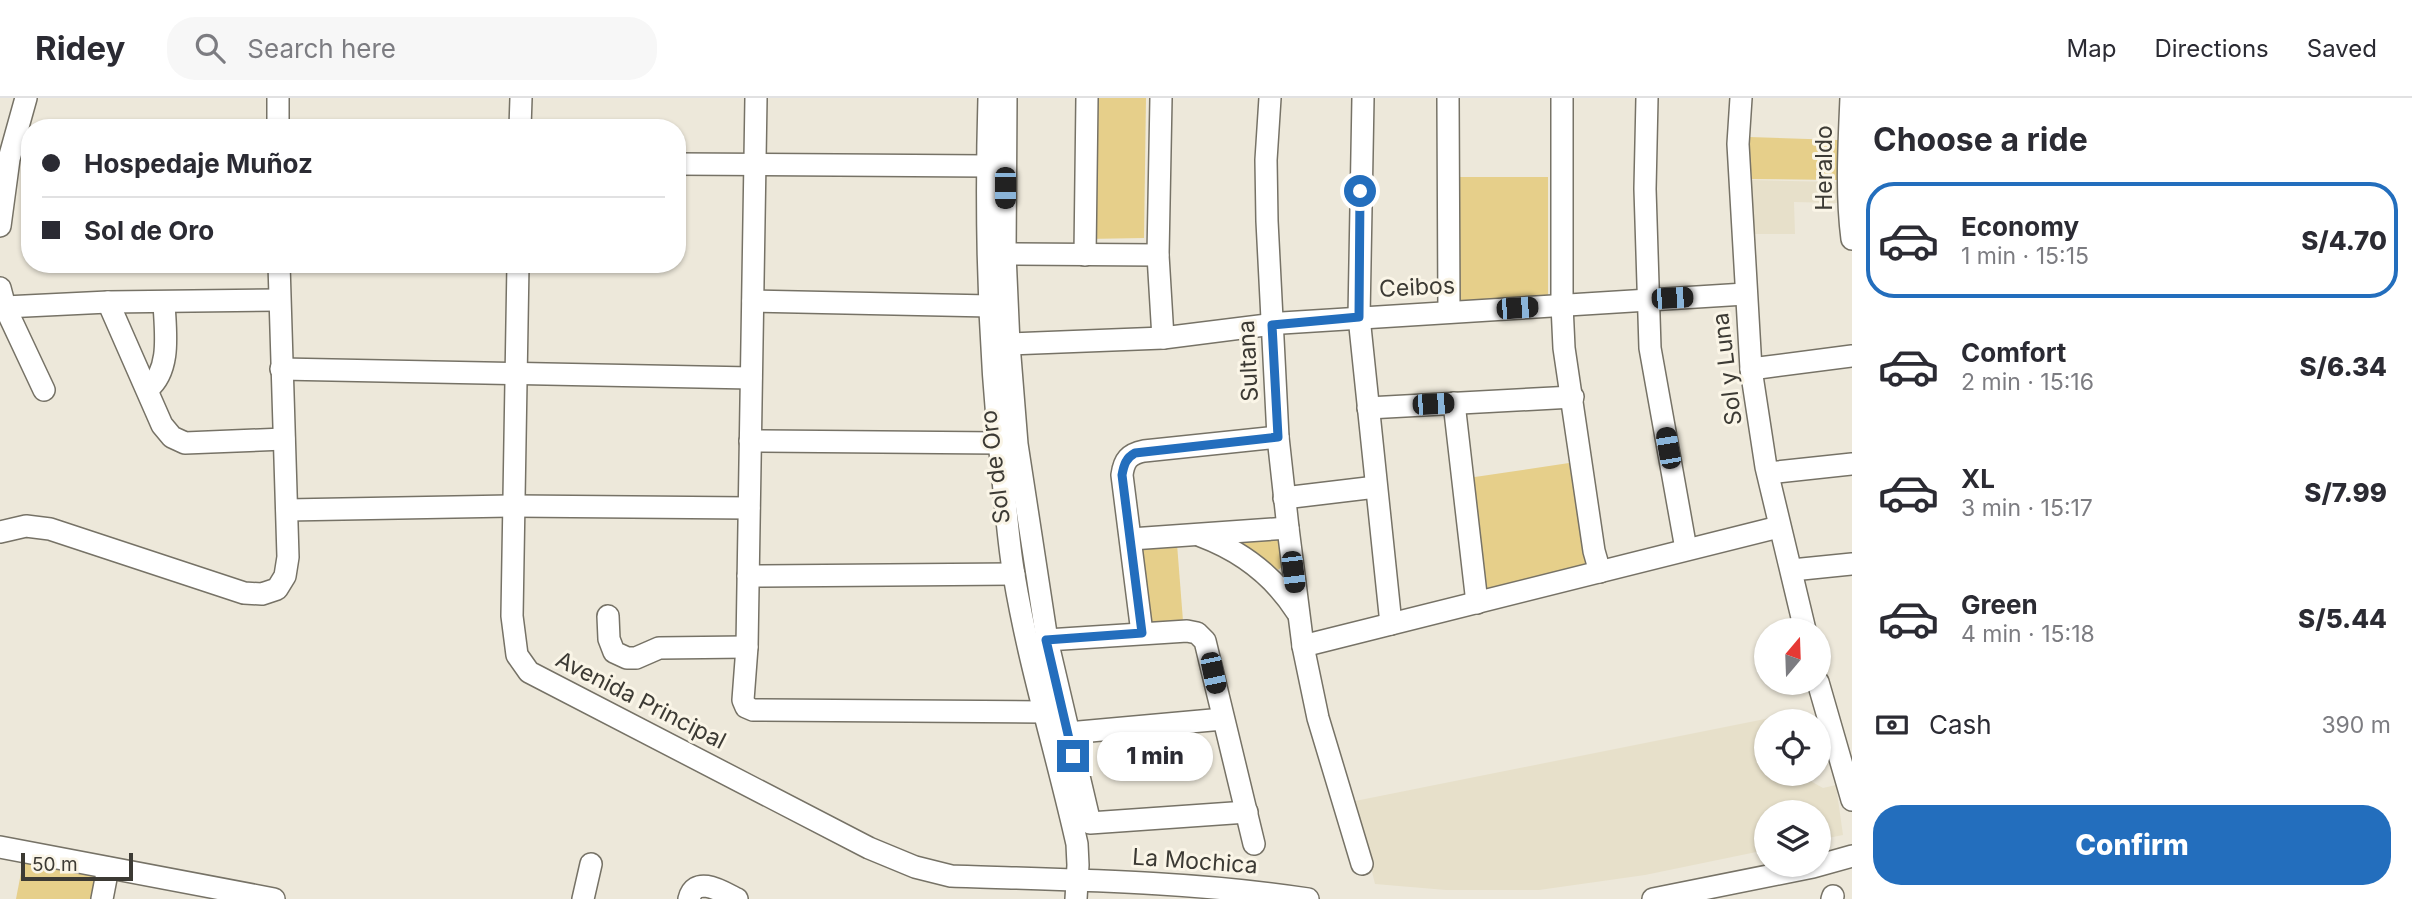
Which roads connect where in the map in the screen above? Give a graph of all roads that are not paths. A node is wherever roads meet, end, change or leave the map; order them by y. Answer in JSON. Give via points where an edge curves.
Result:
{"nodes":[{"id":1,"x":26,"y":98,"type":"edge"},
{"id":2,"x":278,"y":98,"type":"edge"},
{"id":3,"x":521,"y":98,"type":"edge"},
{"id":4,"x":756,"y":98,"type":"edge"},
{"id":5,"x":989,"y":98,"type":"edge"},
{"id":6,"x":1006,"y":98,"type":"edge"},
{"id":7,"x":1087,"y":98,"type":"edge"},
{"id":8,"x":1161,"y":98,"type":"edge"},
{"id":9,"x":1270,"y":98,"type":"edge"},
{"id":10,"x":1363,"y":98,"type":"edge"},
{"id":11,"x":1448,"y":98,"type":"edge"},
{"id":12,"x":1562,"y":98,"type":"edge"},
{"id":13,"x":1647,"y":98,"type":"edge"},
{"id":14,"x":1741,"y":98,"type":"edge"},
{"id":15,"x":1851,"y":98,"type":"edge"},
{"id":16,"x":24,"y":119,"type":"edge"},
{"id":17,"x":278,"y":119,"type":"edge"},
{"id":18,"x":520,"y":119,"type":"edge"},
{"id":19,"x":21,"y":142,"type":"edge"},
{"id":20,"x":19,"y":159,"type":"edge"},
{"id":21,"x":686,"y":164,"type":"edge"},
{"id":22,"x":755,"y":164,"type":"junction"},
{"id":23,"x":987,"y":166,"type":"junction"},
{"id":24,"x":0,"y":226,"type":"edge"},
{"id":25,"x":1852,"y":239,"type":"edge"},
{"id":26,"x":1005,"y":254,"type":"junction"},
{"id":27,"x":1085,"y":255,"type":"junction"},
{"id":28,"x":1158,"y":256,"type":"junction"},
{"id":29,"x":279,"y":273,"type":"edge"},
{"id":30,"x":518,"y":273,"type":"edge"},
{"id":31,"x":1745,"y":294,"type":"junction"},
{"id":32,"x":3,"y":298,"type":"edge"},
{"id":33,"x":1647,"y":299,"type":"junction"},
{"id":34,"x":279,"y":300,"type":"junction"},
{"id":35,"x":753,"y":301,"type":"junction"},
{"id":36,"x":108,"y":302,"type":"junction"},
{"id":37,"x":164,"y":302,"type":"junction"},
{"id":38,"x":1562,"y":305,"type":"junction"},
{"id":39,"x":990,"y":306,"type":"junction"},
{"id":40,"x":1448,"y":312,"type":"junction"},
{"id":41,"x":1359,"y":317,"type":"junction"},
{"id":42,"x":1272,"y":325,"type":"junction"},
{"id":43,"x":1163,"y":338,"type":"junction"},
{"id":44,"x":1009,"y":344,"type":"junction"},
{"id":45,"x":1852,"y":356,"type":"edge"},
{"id":46,"x":281,"y":369,"type":"junction"},
{"id":47,"x":1751,"y":369,"type":"junction"},
{"id":48,"x":516,"y":374,"type":"junction"},
{"id":49,"x":751,"y":377,"type":"junction"},
{"id":50,"x":148,"y":389,"type":"junction"},
{"id":51,"x":44,"y":390,"type":"dead end"},
{"id":52,"x":1573,"y":397,"type":"junction"},
{"id":53,"x":1454,"y":403,"type":"junction"},
{"id":54,"x":1368,"y":408,"type":"junction"},
{"id":55,"x":1278,"y":437,"type":"junction"},
{"id":56,"x":284,"y":439,"type":"junction"},
{"id":57,"x":750,"y":441,"type":"junction"},
{"id":58,"x":999,"y":443,"type":"junction"},
{"id":59,"x":1852,"y":464,"type":"edge"},
{"id":60,"x":1768,"y":473,"type":"junction"},
{"id":61,"x":1376,"y":487,"type":"junction"},
{"id":62,"x":1284,"y":498,"type":"junction"},
{"id":63,"x":514,"y":506,"type":"junction"},
{"id":64,"x":749,"y":508,"type":"junction"},
{"id":65,"x":287,"y":510,"type":"junction"},
{"id":66,"x":1779,"y":527,"type":"junction"},
{"id":67,"x":1287,"y":528,"type":"junction"},
{"id":68,"x":0,"y":532,"type":"edge"},
{"id":69,"x":1196,"y":534,"type":"junction"},
{"id":70,"x":1131,"y":539,"type":"junction"},
{"id":71,"x":1686,"y":549,"type":"junction"},
{"id":72,"x":1852,"y":564,"type":"edge"},
{"id":73,"x":1792,"y":570,"type":"junction"},
{"id":74,"x":1600,"y":572,"type":"junction"},
{"id":75,"x":1014,"y":575,"type":"junction"},
{"id":76,"x":748,"y":576,"type":"junction"},
{"id":77,"x":1477,"y":603,"type":"junction"},
{"id":78,"x":1299,"y":615,"type":"junction"},
{"id":79,"x":608,"y":616,"type":"dead end"},
{"id":80,"x":1802,"y":618,"type":"edge"},
{"id":81,"x":1391,"y":624,"type":"junction"},
{"id":82,"x":1142,"y":633,"type":"junction"},
{"id":83,"x":1046,"y":640,"type":"junction"},
{"id":84,"x":1303,"y":646,"type":"junction"},
{"id":85,"x":747,"y":648,"type":"junction"},
{"id":86,"x":1822,"y":695,"type":"edge"},
{"id":87,"x":1043,"y":712,"type":"junction"},
{"id":88,"x":1223,"y":719,"type":"junction"},
{"id":89,"x":1068,"y":733,"type":"junction"},
{"id":90,"x":1852,"y":800,"type":"edge"},
{"id":91,"x":1247,"y":813,"type":"junction"},
{"id":92,"x":1254,"y":844,"type":"dead end"},
{"id":93,"x":0,"y":847,"type":"edge"},
{"id":94,"x":1852,"y":856,"type":"edge"},
{"id":95,"x":591,"y":864,"type":"dead end"},
{"id":96,"x":1362,"y":864,"type":"dead end"},
{"id":97,"x":108,"y":869,"type":"junction"},
{"id":98,"x":1076,"y":890,"type":"edge"},
{"id":99,"x":102,"y":899,"type":"edge"},
{"id":100,"x":274,"y":899,"type":"edge"},
{"id":101,"x":583,"y":899,"type":"edge"},
{"id":102,"x":689,"y":899,"type":"edge"},
{"id":103,"x":737,"y":899,"type":"edge"},
{"id":104,"x":1308,"y":899,"type":"edge"},
{"id":105,"x":1653,"y":899,"type":"edge"}],
"edges":[{"from":1,"to":16,"type":"street"},
{"from":2,"to":17,"type":"street"},
{"from":3,"to":18,"type":"street"},
{"from":4,"to":22,"type":"street"},
{"from":5,"to":23,"type":"street"},
{"from":6,"to":26,"type":"street","name":"Sol de Oro"},
{"from":7,"to":27,"type":"street"},
{"from":8,"to":28,"type":"street"},
{"from":9,"to":42,"type":"street","name":"Sultana","via":[[1266,192]]},
{"from":10,"to":41,"type":"street"},
{"from":11,"to":40,"type":"street"},
{"from":12,"to":38,"type":"street"},
{"from":13,"to":33,"type":"street"},
{"from":14,"to":31,"type":"street","name":"Sol y Luna","via":[[1738,144]]},
{"from":15,"to":25,"type":"street","name":"Heraldo","via":[[1848,195]]},
{"from":19,"to":20,"type":"street"},
{"from":20,"to":24,"type":"street"},
{"from":21,"to":22,"type":"street"},
{"from":22,"to":23,"type":"street"},
{"from":22,"to":35,"type":"street"},
{"from":23,"to":39,"type":"street"},
{"from":26,"to":27,"type":"street"},
{"from":26,"to":44,"type":"street","name":"Sol de Oro"},
{"from":27,"to":28,"type":"street"},
{"from":28,"to":43,"type":"street"},
{"from":29,"to":34,"type":"street"},
{"from":30,"to":48,"type":"street","name":"Avenida Principal"},
{"from":31,"to":33,"type":"street","name":"Ceibos"},
{"from":31,"to":47,"type":"street","name":"Sol y Luna"},
{"from":32,"to":36,"type":"street"},
{"from":32,"to":51,"type":"street"},
{"from":33,"to":38,"type":"street","name":"Ceibos"},
{"from":33,"to":71,"type":"street","via":[[1650,348]]},
{"from":34,"to":37,"type":"street"},
{"from":34,"to":46,"type":"street"},
{"from":35,"to":39,"type":"street"},
{"from":35,"to":49,"type":"street"},
{"from":36,"to":37,"type":"street"},
{"from":36,"to":50,"type":"street"},
{"from":37,"to":50,"type":"street","via":[[163,367]]},
{"from":38,"to":40,"type":"street","name":"Ceibos"},
{"from":38,"to":52,"type":"street"},
{"from":39,"to":58,"type":"street"},
{"from":40,"to":41,"type":"street","name":"Ceibos"},
{"from":41,"to":42,"type":"street","name":"Ceibos"},
{"from":41,"to":54,"type":"street"},
{"from":42,"to":43,"type":"street","name":"Ceibos"},
{"from":42,"to":55,"type":"street","name":"Sultana"},
{"from":43,"to":44,"type":"street","name":"Ceibos"},
{"from":44,"to":83,"type":"street","name":"Sol de Oro","via":[[1017,443]]},
{"from":45,"to":47,"type":"street"},
{"from":46,"to":48,"type":"street"},
{"from":46,"to":56,"type":"street"},
{"from":47,"to":60,"type":"street","name":"Sol y Luna"},
{"from":48,"to":49,"type":"street"},
{"from":48,"to":63,"type":"street","name":"Avenida Principal"},
{"from":49,"to":57,"type":"street"},
{"from":50,"to":56,"type":"street","via":[[162,425],[172,438],[185,443]]},
{"from":52,"to":53,"type":"street"},
{"from":52,"to":74,"type":"street"},
{"from":53,"to":54,"type":"street"},
{"from":53,"to":77,"type":"street"},
{"from":54,"to":61,"type":"street"},
{"from":55,"to":62,"type":"street","name":"Sultana"},
{"from":55,"to":70,"type":"street","via":[[1144,451],[1128,457],[1122,475]]},
{"from":56,"to":65,"type":"street"},
{"from":57,"to":58,"type":"street"},
{"from":57,"to":64,"type":"street"},
{"from":58,"to":75,"type":"street"},
{"from":59,"to":60,"type":"street"},
{"from":60,"to":66,"type":"street","name":"Sol y Luna"},
{"from":61,"to":62,"type":"street"},
{"from":61,"to":81,"type":"street"},
{"from":62,"to":67,"type":"street","name":"Sultana"},
{"from":63,"to":64,"type":"street"},
{"from":63,"to":65,"type":"street"},
{"from":63,"to":98,"type":"street","name":"Avenida Principal","via":[[512,616],[517,656],[529,672],[869,848],[915,867],[951,876]]},
{"from":64,"to":76,"type":"street"},
{"from":65,"to":68,"type":"street","via":[[285,576],[278,589],[262,594],[244,593],[50,529],[26,526]]},
{"from":66,"to":71,"type":"street"},
{"from":66,"to":73,"type":"street","name":"Sol y Luna"},
{"from":67,"to":69,"type":"street"},
{"from":67,"to":78,"type":"street","name":"Sultana"},
{"from":69,"to":70,"type":"street"},
{"from":69,"to":78,"type":"street","via":[[1253,564]]},
{"from":70,"to":82,"type":"street"},
{"from":71,"to":74,"type":"street"},
{"from":72,"to":73,"type":"street"},
{"from":73,"to":80,"type":"street","name":"Sol y Luna"},
{"from":74,"to":77,"type":"street"},
{"from":75,"to":76,"type":"street"},
{"from":75,"to":87,"type":"street"},
{"from":76,"to":85,"type":"street"},
{"from":77,"to":81,"type":"street"},
{"from":78,"to":84,"type":"street","name":"Sultana"},
{"from":79,"to":85,"type":"street","via":[[614,652],[627,658],[659,648]]},
{"from":81,"to":84,"type":"street"},
{"from":82,"to":83,"type":"street"},
{"from":82,"to":88,"type":"street","via":[[1187,631],[1205,641]]},
{"from":83,"to":89,"type":"street","name":"Sol de Oro"},
{"from":84,"to":96,"type":"street","name":"Sultana","via":[[1318,718]]},
{"from":85,"to":87,"type":"street","via":[[743,700],[753,710]]},
{"from":86,"to":90,"type":"street"},
{"from":87,"to":98,"type":"street","via":[[1077,844]]},
{"from":88,"to":89,"type":"street"},
{"from":88,"to":91,"type":"street"},
{"from":89,"to":91,"type":"street","name":"Sol de Oro","via":[[1090,823]]},
{"from":91,"to":92,"type":"street"},
{"from":93,"to":97,"type":"street"},
{"from":94,"to":105,"type":"street"},
{"from":95,"to":101,"type":"street"},
{"from":97,"to":99,"type":"street"},
{"from":97,"to":100,"type":"street"},
{"from":98,"to":104,"type":"street","name":"La Mochica","via":[[1190,885]]},
{"from":102,"to":103,"type":"street","via":[[696,888],[704,886]]}]}
